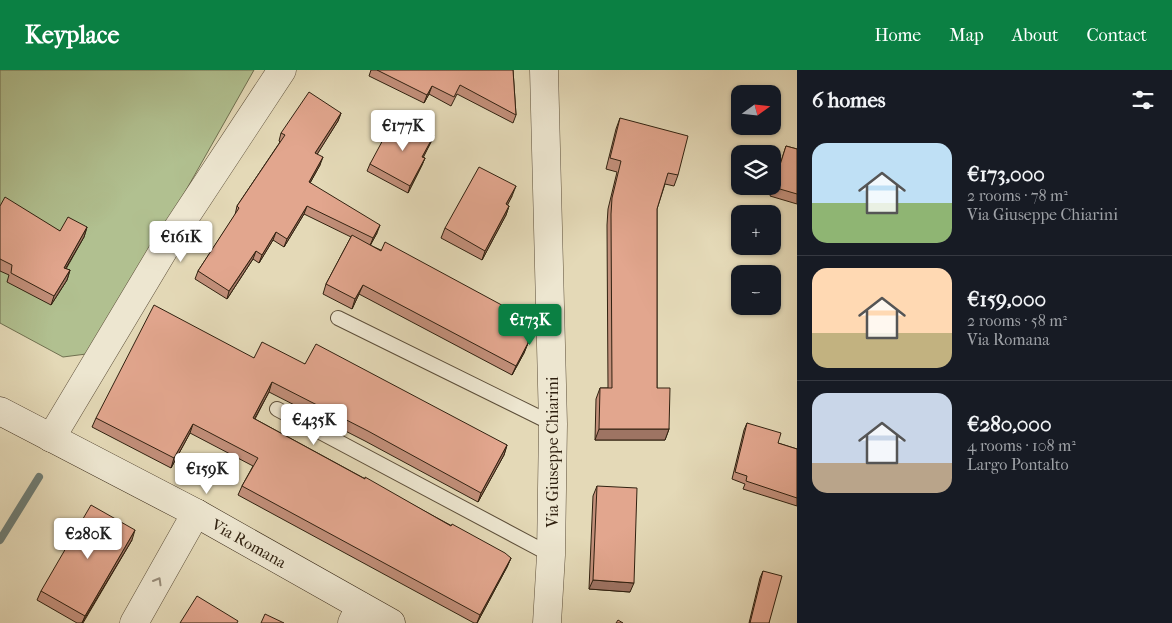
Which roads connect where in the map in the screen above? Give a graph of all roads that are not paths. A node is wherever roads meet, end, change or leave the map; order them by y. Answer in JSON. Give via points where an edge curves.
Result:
{"nodes":[{"id":1,"x":282,"y":70,"type":"edge"},
{"id":2,"x":544,"y":70,"type":"edge"},
{"id":3,"x":338,"y":318,"type":"dead end"},
{"id":4,"x":277,"y":409,"type":"dead end"},
{"id":5,"x":0,"y":411,"type":"edge"},
{"id":6,"x":553,"y":424,"type":"junction"},
{"id":7,"x":51,"y":438,"type":"junction"},
{"id":8,"x":196,"y":513,"type":"junction"},
{"id":9,"x":551,"y":555,"type":"junction"},
{"id":10,"x":356,"y":614,"type":"edge"},
{"id":11,"x":134,"y":623,"type":"edge"},
{"id":12,"x":391,"y":623,"type":"edge"},
{"id":13,"x":547,"y":623,"type":"edge"}],
"edges":[{"from":1,"to":7,"type":"street","via":[[166,246]]},
{"from":2,"to":6,"type":"street","name":"Via Giuseppe Chiarini"},
{"from":3,"to":6,"type":"lane"},
{"from":4,"to":9,"type":"lane"},
{"from":5,"to":7,"type":"street","name":"Via Romana"},
{"from":6,"to":9,"type":"street","name":"Via Giuseppe Chiarini"},
{"from":7,"to":8,"type":"street","name":"Via Romana"},
{"from":8,"to":10,"type":"street","name":"Via Romana"},
{"from":11,"to":8,"type":"street","one_way":true},
{"from":9,"to":13,"type":"street","name":"Via Giuseppe Chiarini"},
{"from":10,"to":12,"type":"street","name":"Via Romana"}]}
